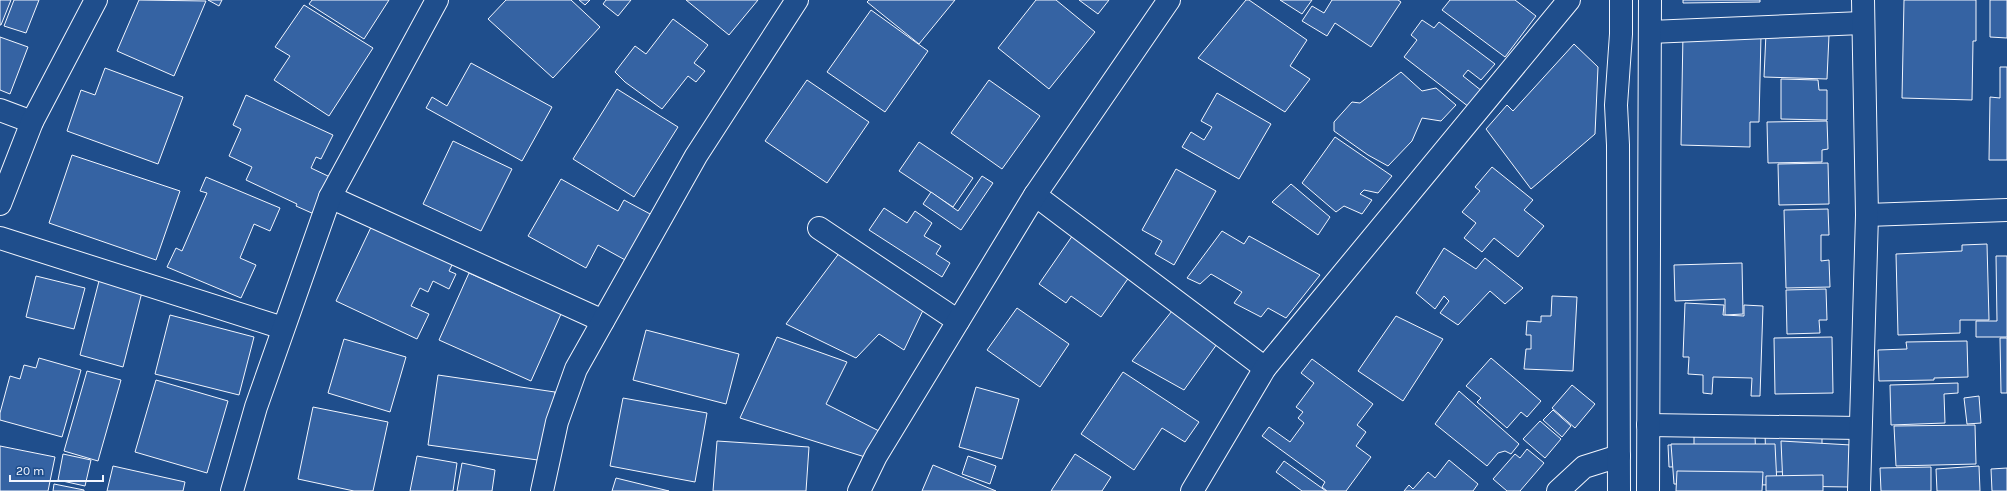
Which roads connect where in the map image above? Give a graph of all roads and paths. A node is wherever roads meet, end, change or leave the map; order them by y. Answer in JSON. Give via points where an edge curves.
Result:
{"nodes":[{"id":1,"x":94,"y":0,"type":"edge"},
{"id":2,"x":437,"y":0,"type":"edge"},
{"id":3,"x":797,"y":0,"type":"edge"},
{"id":4,"x":1169,"y":0,"type":"edge"},
{"id":5,"x":1569,"y":0,"type":"edge"},
{"id":6,"x":1621,"y":0,"type":"edge"},
{"id":7,"x":1650,"y":0,"type":"edge"},
{"id":8,"x":1863,"y":0,"type":"edge"},
{"id":9,"x":1862,"y":23,"type":"junction"},
{"id":10,"x":1650,"y":32,"type":"junction"},
{"id":11,"x":0,"y":110,"type":"edge"},
{"id":12,"x":32,"y":122,"type":"junction"},
{"id":13,"x":1035,"y":195,"type":"junction"},
{"id":14,"x":330,"y":197,"type":"junction"},
{"id":15,"x":0,"y":204,"type":"edge"},
{"id":16,"x":2007,"y":210,"type":"edge"},
{"id":17,"x":1867,"y":215,"type":"junction"},
{"id":18,"x":819,"y":228,"type":"dead end"},
{"id":19,"x":0,"y":238,"type":"edge"},
{"id":20,"x":603,"y":321,"type":"junction"},
{"id":21,"x":958,"y":321,"type":"junction"},
{"id":22,"x":283,"y":328,"type":"junction"},
{"id":23,"x":1265,"y":368,"type":"junction"},
{"id":24,"x":1648,"y":425,"type":"junction"},
{"id":25,"x":1859,"y":428,"type":"junction"},
{"id":26,"x":1619,"y":456,"type":"junction"},
{"id":27,"x":232,"y":491,"type":"edge"},
{"id":28,"x":542,"y":491,"type":"edge"},
{"id":29,"x":859,"y":491,"type":"edge"},
{"id":30,"x":1192,"y":491,"type":"edge"},
{"id":31,"x":1558,"y":491,"type":"edge"},
{"id":32,"x":1619,"y":491,"type":"edge"},
{"id":33,"x":1648,"y":491,"type":"edge"},
{"id":34,"x":1859,"y":491,"type":"edge"}],
"edges":[{"from":1,"to":12,"type":"street"},
{"from":2,"to":14,"type":"street"},
{"from":3,"to":20,"type":"street","via":[[696,156]]},
{"from":4,"to":13,"type":"street"},
{"from":5,"to":23,"type":"street"},
{"from":6,"to":26,"type":"street","via":[[1616,106]]},
{"from":7,"to":10,"type":"street"},
{"from":8,"to":9,"type":"street"},
{"from":9,"to":10,"type":"street"},
{"from":9,"to":17,"type":"street"},
{"from":10,"to":24,"type":"street"},
{"from":11,"to":12,"type":"street"},
{"from":12,"to":15,"type":"street"},
{"from":13,"to":21,"type":"street"},
{"from":13,"to":23,"type":"street"},
{"from":14,"to":20,"type":"street"},
{"from":14,"to":22,"type":"street"},
{"from":16,"to":17,"type":"street"},
{"from":17,"to":25,"type":"street"},
{"from":18,"to":21,"type":"street"},
{"from":19,"to":22,"type":"street"},
{"from":20,"to":28,"type":"street","via":[[576,369],[560,414]]},
{"from":21,"to":29,"type":"street","via":[[876,456]]},
{"from":22,"to":27,"type":"street","via":[[256,407]]},
{"from":23,"to":30,"type":"street"},
{"from":24,"to":25,"type":"street"},
{"from":24,"to":33,"type":"street"},
{"from":25,"to":34,"type":"street"},
{"from":26,"to":31,"type":"street","via":[[1584,467]]},
{"from":26,"to":32,"type":"street"}]}
